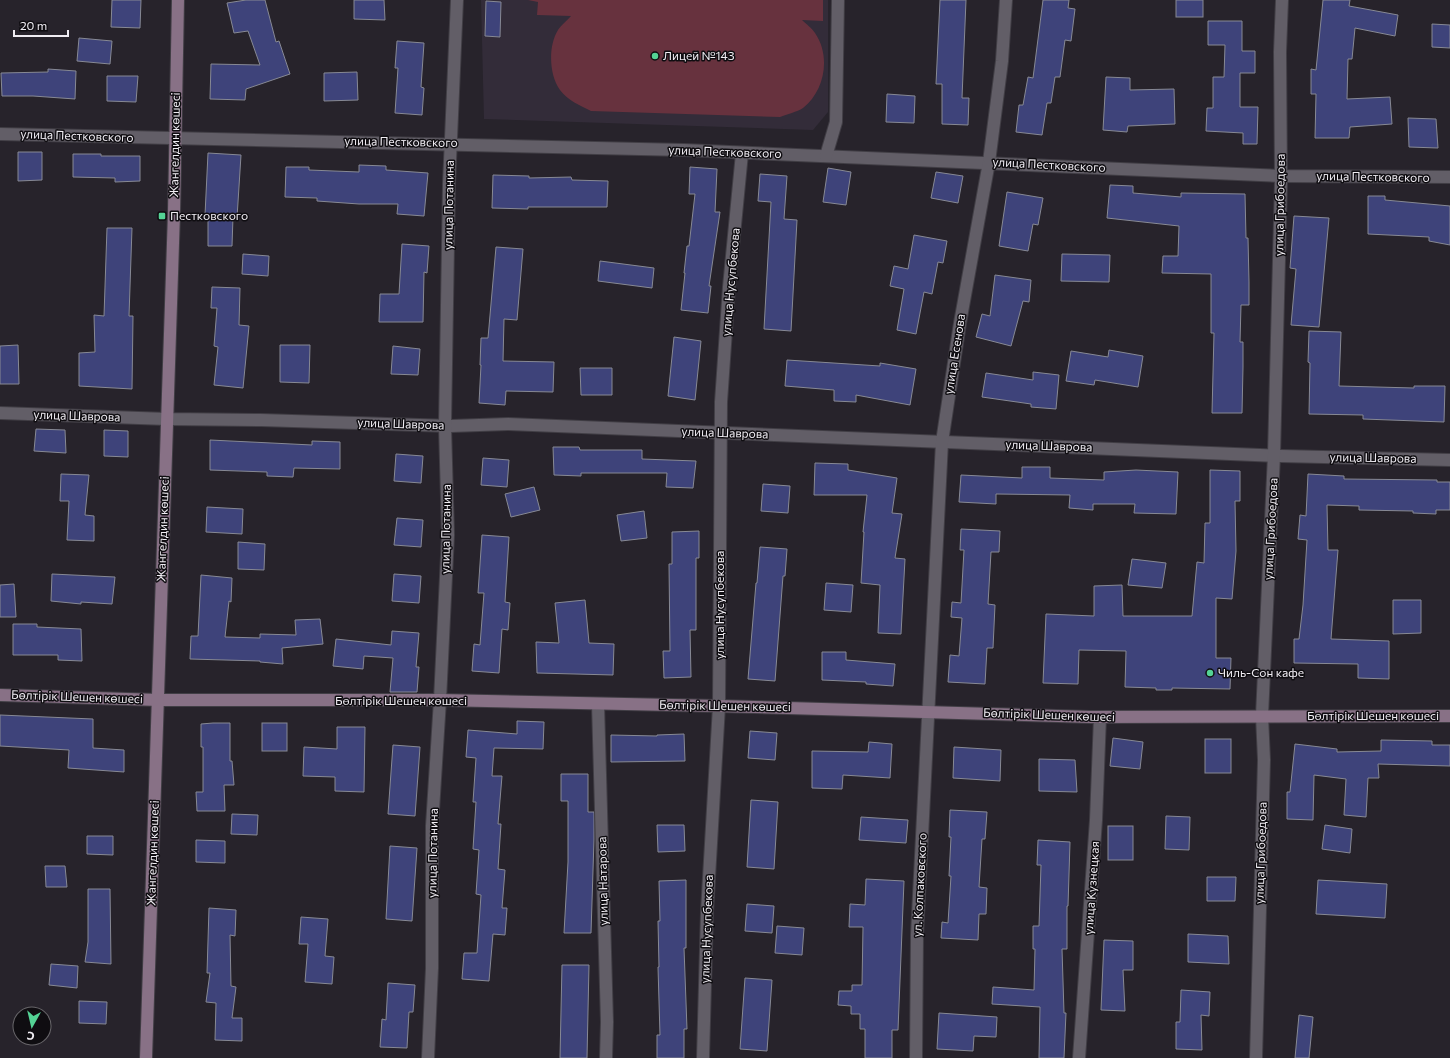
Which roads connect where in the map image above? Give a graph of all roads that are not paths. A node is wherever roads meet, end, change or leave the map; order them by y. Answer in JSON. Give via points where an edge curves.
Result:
{"nodes":[{"id":1,"x":178,"y":0,"type":"edge"},
{"id":2,"x":457,"y":0,"type":"edge"},
{"id":3,"x":838,"y":0,"type":"edge"},
{"id":4,"x":1006,"y":0,"type":"edge"},
{"id":5,"x":1282,"y":0,"type":"edge"},
{"id":6,"x":0,"y":134,"type":"edge"},
{"id":7,"x":175,"y":137,"type":"junction"},
{"id":8,"x":451,"y":143,"type":"junction"},
{"id":9,"x":742,"y":153,"type":"junction"},
{"id":10,"x":826,"y":156,"type":"junction"},
{"id":11,"x":989,"y":162,"type":"junction"},
{"id":12,"x":1281,"y":176,"type":"junction"},
{"id":13,"x":1450,"y":177,"type":"edge"},
{"id":14,"x":0,"y":413,"type":"edge"},
{"id":15,"x":167,"y":419,"type":"junction"},
{"id":16,"x":446,"y":426,"type":"junction"},
{"id":17,"x":720,"y":433,"type":"junction"},
{"id":18,"x":942,"y":442,"type":"junction"},
{"id":19,"x":1274,"y":455,"type":"junction"},
{"id":20,"x":1450,"y":460,"type":"edge"},
{"id":21,"x":0,"y":695,"type":"edge"},
{"id":22,"x":159,"y":700,"type":"junction"},
{"id":23,"x":440,"y":700,"type":"junction"},
{"id":24,"x":598,"y":704,"type":"junction"},
{"id":25,"x":719,"y":706,"type":"junction"},
{"id":26,"x":928,"y":711,"type":"junction"},
{"id":27,"x":1262,"y":716,"type":"junction"},
{"id":28,"x":1450,"y":716,"type":"edge"},
{"id":29,"x":1100,"y":717,"type":"junction"},
{"id":30,"x":146,"y":1058,"type":"edge"},
{"id":31,"x":428,"y":1058,"type":"edge"},
{"id":32,"x":606,"y":1058,"type":"edge"},
{"id":33,"x":702,"y":1058,"type":"edge"},
{"id":34,"x":916,"y":1058,"type":"edge"},
{"id":35,"x":1080,"y":1058,"type":"edge"},
{"id":36,"x":1256,"y":1058,"type":"edge"}],
"edges":[{"from":1,"to":7,"type":"street","name":"Жангелдин көшесі"},
{"from":2,"to":8,"type":"street","name":"улица Потанина"},
{"from":3,"to":10,"type":"street","via":[[836,122]]},
{"from":4,"to":11,"type":"street","name":"улица Есенова","via":[[1002,61]]},
{"from":5,"to":12,"type":"street","name":"улица Грибоедова"},
{"from":6,"to":7,"type":"street","name":"улица Пестковского"},
{"from":7,"to":8,"type":"street","name":"улица Пестковского"},
{"from":7,"to":15,"type":"street","name":"Жангелдин көшесі"},
{"from":8,"to":9,"type":"street","name":"улица Пестковского"},
{"from":8,"to":16,"type":"street","name":"улица Потанина"},
{"from":9,"to":10,"type":"street","name":"улица Пестковского"},
{"from":9,"to":17,"type":"street","name":"улица Нусупбекова","via":[[729,287]]},
{"from":10,"to":11,"type":"street","name":"улица Пестковского"},
{"from":11,"to":12,"type":"street","name":"улица Пестковского"},
{"from":11,"to":18,"type":"street","name":"улица Есенова","via":[[960,322]]},
{"from":12,"to":13,"type":"street","name":"улица Пестковского"},
{"from":12,"to":19,"type":"street","name":"улица Грибоедова"},
{"from":14,"to":15,"type":"street","name":"улица Шаврова"},
{"from":15,"to":16,"type":"street","name":"улица Шаврова"},
{"from":15,"to":22,"type":"street","name":"Жангелдин көшесі"},
{"from":16,"to":17,"type":"street","name":"улица Шаврова","via":[[508,424]]},
{"from":16,"to":23,"type":"street","name":"улица Потанина","via":[[448,535]]},
{"from":17,"to":18,"type":"street","name":"улица Шаврова"},
{"from":17,"to":25,"type":"street","name":"улица Нусупбекова"},
{"from":18,"to":19,"type":"street","name":"улица Шаврова"},
{"from":18,"to":26,"type":"street","name":"улица Есенова"},
{"from":19,"to":20,"type":"street","name":"улица Шаврова"},
{"from":19,"to":27,"type":"street","name":"улица Грибоедова"},
{"from":21,"to":22,"type":"street","name":"Бөлтірік Шешен көшесі"},
{"from":22,"to":23,"type":"street","name":"Бөлтірік Шешен көшесі"},
{"from":22,"to":30,"type":"street","name":"Жангелдин көшесі"},
{"from":23,"to":24,"type":"street","name":"Бөлтірік Шешен көшесі"},
{"from":23,"to":31,"type":"street","name":"улица Потанина","via":[[432,826],[432,968]]},
{"from":24,"to":25,"type":"street","name":"Бөлтірік Шешен көшесі"},
{"from":24,"to":32,"type":"street","name":"улица Натарова"},
{"from":25,"to":26,"type":"street","name":"Бөлтірік Шешен көшесі"},
{"from":25,"to":33,"type":"street","name":"улица Нусупбекова","via":[[707,912]]},
{"from":26,"to":29,"type":"street","name":"Бөлтірік Шешен көшесі"},
{"from":26,"to":34,"type":"street","name":"ул. Kолпаковского","via":[[917,935]]},
{"from":27,"to":28,"type":"street","name":"Бөлтірік Шешен көшесі"},
{"from":27,"to":29,"type":"street","name":"Бөлтірік Шешен көшесі"},
{"from":27,"to":36,"type":"street","name":"улица Грибоедова","via":[[1264,760]]},
{"from":29,"to":35,"type":"street","name":"улица Кузнецкая","via":[[1096,820]]}]}
